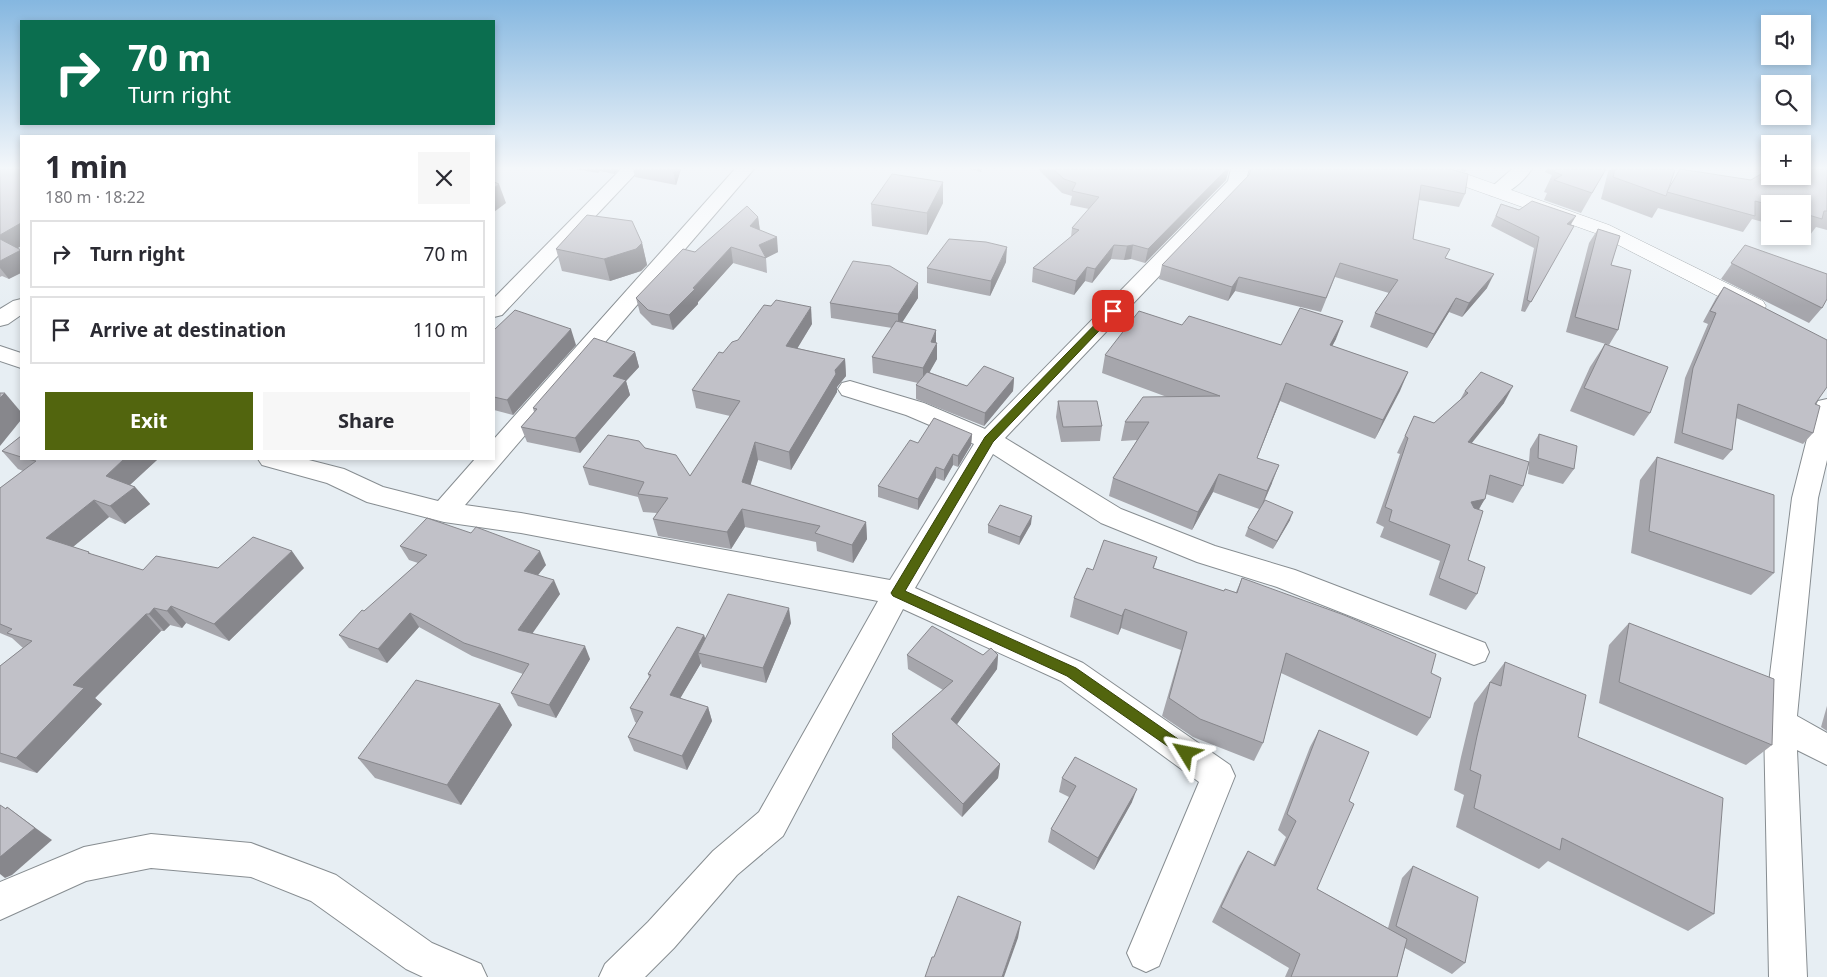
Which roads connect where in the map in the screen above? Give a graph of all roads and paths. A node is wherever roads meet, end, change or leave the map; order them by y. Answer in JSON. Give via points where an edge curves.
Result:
{"nodes":[{"id":1,"x":587,"y":215,"type":"edge"},
{"id":2,"x":705,"y":215,"type":"edge"},
{"id":3,"x":1207,"y":215,"type":"edge"},
{"id":4,"x":1564,"y":215,"type":"edge"},
{"id":5,"x":20,"y":307,"type":"edge"},
{"id":6,"x":495,"y":309,"type":"edge"},
{"id":7,"x":1774,"y":316,"type":"edge"},
{"id":8,"x":0,"y":320,"type":"edge"},
{"id":9,"x":0,"y":353,"type":"edge"},
{"id":10,"x":20,"y":361,"type":"edge"},
{"id":11,"x":850,"y":389,"type":"dead end"},
{"id":12,"x":1827,"y":407,"type":"edge"},
{"id":13,"x":989,"y":440,"type":"junction"},
{"id":14,"x":495,"y":454,"type":"edge"},
{"id":15,"x":280,"y":460,"type":"edge"},
{"id":16,"x":489,"y":460,"type":"edge"},
{"id":17,"x":343,"y":467,"type":"edge"},
{"id":18,"x":444,"y":512,"type":"junction"},
{"id":19,"x":897,"y":593,"type":"junction"},
{"id":20,"x":1474,"y":652,"type":"dead end"},
{"id":21,"x":1780,"y":723,"type":"junction"},
{"id":22,"x":1827,"y":750,"type":"edge"},
{"id":23,"x":0,"y":902,"type":"edge"},
{"id":24,"x":1146,"y":953,"type":"dead end"},
{"id":25,"x":468,"y":977,"type":"edge"},
{"id":26,"x":618,"y":977,"type":"edge"},
{"id":27,"x":1788,"y":977,"type":"edge"}],
"edges":[{"from":1,"to":6,"type":"street"},
{"from":2,"to":14,"type":"street"},
{"from":3,"to":13,"type":"street"},
{"from":4,"to":7,"type":"street","via":[[1602,228]]},
{"from":5,"to":8,"type":"street"},
{"from":9,"to":10,"type":"street"},
{"from":11,"to":13,"type":"street","via":[[914,409]]},
{"from":12,"to":21,"type":"street","via":[[1805,498]]},
{"from":13,"to":19,"type":"street"},
{"from":13,"to":20,"type":"street","via":[[1111,516],[1207,554],[1285,578]]},
{"from":15,"to":17,"type":"street"},
{"from":16,"to":18,"type":"street"},
{"from":17,"to":18,"type":"street","via":[[376,495]]},
{"from":18,"to":19,"type":"street","via":[[531,524]]},
{"from":19,"to":24,"type":"street","via":[[1072,672],[1218,776]]},
{"from":19,"to":26,"type":"street","via":[[771,824],[724,863]]},
{"from":21,"to":22,"type":"street"},
{"from":21,"to":27,"type":"street"},
{"from":23,"to":25,"type":"street","via":[[84,864],[150,851],[251,860],[322,888],[419,956]]}]}
